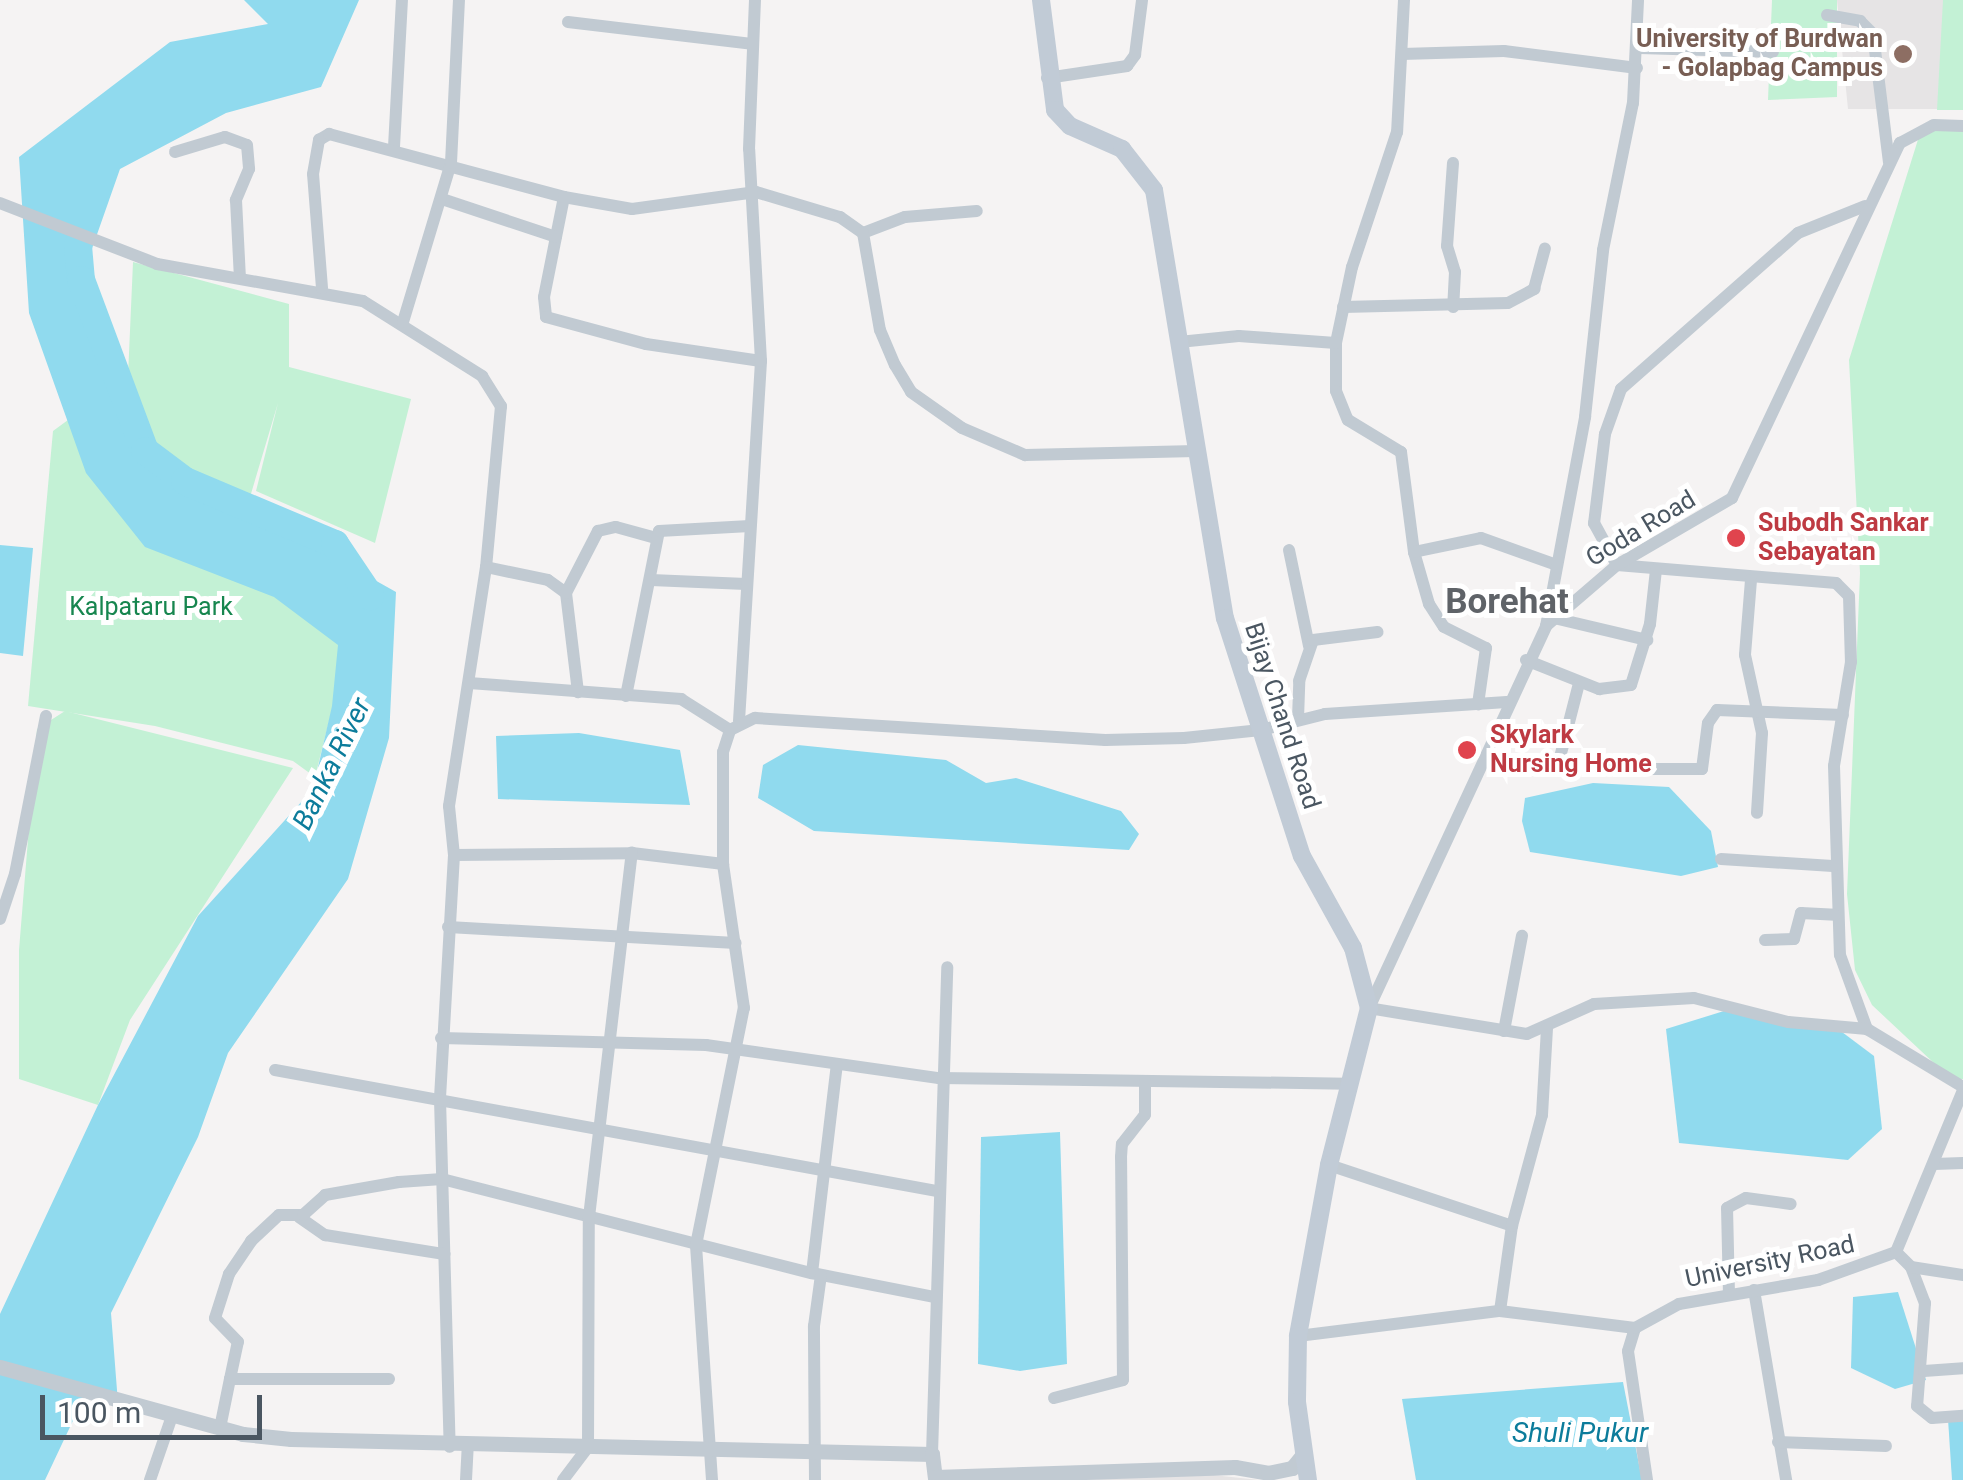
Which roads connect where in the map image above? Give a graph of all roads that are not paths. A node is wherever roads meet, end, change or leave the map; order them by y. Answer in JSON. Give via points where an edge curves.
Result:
{"nodes":[{"id":1,"x":402,"y":0,"type":"edge"},
{"id":2,"x":459,"y":0,"type":"edge"},
{"id":3,"x":754,"y":0,"type":"edge"},
{"id":4,"x":1041,"y":0,"type":"edge"},
{"id":5,"x":1142,"y":0,"type":"edge"},
{"id":6,"x":1404,"y":0,"type":"edge"},
{"id":7,"x":1638,"y":0,"type":"edge"},
{"id":8,"x":1827,"y":15,"type":"dead end"},
{"id":9,"x":568,"y":22,"type":"dead end"},
{"id":10,"x":752,"y":44,"type":"junction"},
{"id":11,"x":1640,"y":48,"type":"junction"},
{"id":12,"x":1773,"y":52,"type":"dead end"},
{"id":13,"x":1402,"y":54,"type":"junction"},
{"id":14,"x":1637,"y":68,"type":"junction"},
{"id":15,"x":1047,"y":78,"type":"junction"},
{"id":16,"x":1963,"y":126,"type":"edge"},
{"id":17,"x":394,"y":148,"type":"junction"},
{"id":18,"x":175,"y":152,"type":"dead end"},
{"id":19,"x":1889,"y":162,"type":"junction"},
{"id":20,"x":451,"y":163,"type":"junction"},
{"id":21,"x":1453,"y":163,"type":"dead end"},
{"id":22,"x":756,"y":192,"type":"junction"},
{"id":23,"x":564,"y":197,"type":"junction"},
{"id":24,"x":442,"y":199,"type":"junction"},
{"id":25,"x":6,"y":204,"type":"edge"},
{"id":26,"x":1865,"y":206,"type":"junction"},
{"id":27,"x":978,"y":210,"type":"dead end"},
{"id":28,"x":863,"y":233,"type":"junction"},
{"id":29,"x":556,"y":237,"type":"junction"},
{"id":30,"x":1546,"y":248,"type":"dead end"},
{"id":31,"x":240,"y":278,"type":"junction"},
{"id":32,"x":322,"y":288,"type":"junction"},
{"id":33,"x":1344,"y":306,"type":"junction"},
{"id":34,"x":1454,"y":307,"type":"junction"},
{"id":35,"x":403,"y":322,"type":"junction"},
{"id":36,"x":1179,"y":342,"type":"junction"},
{"id":37,"x":1336,"y":344,"type":"junction"},
{"id":38,"x":760,"y":361,"type":"junction"},
{"id":39,"x":1196,"y":451,"type":"junction"},
{"id":40,"x":750,"y":526,"type":"junction"},
{"id":41,"x":656,"y":538,"type":"junction"},
{"id":42,"x":1290,"y":550,"type":"dead end"},
{"id":43,"x":1414,"y":552,"type":"junction"},
{"id":44,"x":1554,"y":564,"type":"junction"},
{"id":45,"x":1616,"y":565,"type":"junction"},
{"id":46,"x":486,"y":567,"type":"junction"},
{"id":47,"x":1656,"y":570,"type":"junction"},
{"id":48,"x":651,"y":580,"type":"junction"},
{"id":49,"x":1751,"y":580,"type":"junction"},
{"id":50,"x":746,"y":584,"type":"junction"},
{"id":51,"x":566,"y":593,"type":"junction"},
{"id":52,"x":1550,"y":622,"type":"junction"},
{"id":53,"x":1378,"y":632,"type":"dead end"},
{"id":54,"x":1647,"y":640,"type":"junction"},
{"id":55,"x":1309,"y":646,"type":"junction"},
{"id":56,"x":1526,"y":660,"type":"junction"},
{"id":57,"x":1579,"y":683,"type":"junction"},
{"id":58,"x":469,"y":684,"type":"junction"},
{"id":59,"x":578,"y":692,"type":"junction"},
{"id":60,"x":626,"y":696,"type":"junction"},
{"id":61,"x":1507,"y":702,"type":"junction"},
{"id":62,"x":1478,"y":704,"type":"junction"},
{"id":63,"x":1757,"y":709,"type":"junction"},
{"id":64,"x":1843,"y":715,"type":"junction"},
{"id":65,"x":46,"y":716,"type":"dead end"},
{"id":66,"x":1298,"y":719,"type":"junction"},
{"id":67,"x":734,"y":726,"type":"junction"},
{"id":68,"x":1261,"y":730,"type":"junction"},
{"id":69,"x":1558,"y":765,"type":"dead end"},
{"id":70,"x":1638,"y":769,"type":"dead end"},
{"id":71,"x":1757,"y":814,"type":"dead end"},
{"id":72,"x":632,"y":853,"type":"junction"},
{"id":73,"x":454,"y":855,"type":"junction"},
{"id":74,"x":1721,"y":859,"type":"dead end"},
{"id":75,"x":722,"y":864,"type":"junction"},
{"id":76,"x":1833,"y":866,"type":"junction"},
{"id":77,"x":1834,"y":915,"type":"junction"},
{"id":78,"x":0,"y":919,"type":"edge"},
{"id":79,"x":448,"y":927,"type":"junction"},
{"id":80,"x":1522,"y":936,"type":"dead end"},
{"id":81,"x":1765,"y":940,"type":"dead end"},
{"id":82,"x":621,"y":942,"type":"junction"},
{"id":83,"x":736,"y":944,"type":"junction"},
{"id":84,"x":947,"y":967,"type":"dead end"},
{"id":85,"x":1369,"y":1008,"type":"junction"},
{"id":86,"x":1547,"y":1028,"type":"junction"},
{"id":87,"x":1867,"y":1029,"type":"junction"},
{"id":88,"x":1504,"y":1031,"type":"junction"},
{"id":89,"x":442,"y":1038,"type":"junction"},
{"id":90,"x":609,"y":1040,"type":"junction"},
{"id":91,"x":734,"y":1049,"type":"junction"},
{"id":92,"x":837,"y":1064,"type":"junction"},
{"id":93,"x":275,"y":1070,"type":"dead end"},
{"id":94,"x":938,"y":1078,"type":"junction"},
{"id":95,"x":1145,"y":1081,"type":"junction"},
{"id":96,"x":1348,"y":1084,"type":"junction"},
{"id":97,"x":1963,"y":1088,"type":"edge"},
{"id":98,"x":440,"y":1098,"type":"junction"},
{"id":99,"x":599,"y":1130,"type":"junction"},
{"id":100,"x":716,"y":1146,"type":"junction"},
{"id":101,"x":1963,"y":1162,"type":"edge"},
{"id":102,"x":1934,"y":1164,"type":"junction"},
{"id":103,"x":1330,"y":1165,"type":"junction"},
{"id":104,"x":820,"y":1170,"type":"junction"},
{"id":105,"x":442,"y":1180,"type":"junction"},
{"id":106,"x":936,"y":1191,"type":"junction"},
{"id":107,"x":1791,"y":1204,"type":"dead end"},
{"id":108,"x":298,"y":1217,"type":"junction"},
{"id":109,"x":589,"y":1217,"type":"junction"},
{"id":110,"x":1512,"y":1226,"type":"junction"},
{"id":111,"x":696,"y":1245,"type":"junction"},
{"id":112,"x":1896,"y":1252,"type":"junction"},
{"id":113,"x":444,"y":1254,"type":"junction"},
{"id":114,"x":1911,"y":1267,"type":"junction"},
{"id":115,"x":816,"y":1274,"type":"junction"},
{"id":116,"x":1963,"y":1275,"type":"edge"},
{"id":117,"x":1754,"y":1290,"type":"junction"},
{"id":118,"x":1729,"y":1294,"type":"junction"},
{"id":119,"x":934,"y":1297,"type":"junction"},
{"id":120,"x":1500,"y":1311,"type":"junction"},
{"id":121,"x":1635,"y":1328,"type":"junction"},
{"id":122,"x":1298,"y":1336,"type":"junction"},
{"id":123,"x":0,"y":1367,"type":"edge"},
{"id":124,"x":1963,"y":1368,"type":"edge"},
{"id":125,"x":1924,"y":1370,"type":"junction"},
{"id":126,"x":230,"y":1378,"type":"junction"},
{"id":127,"x":389,"y":1379,"type":"dead end"},
{"id":128,"x":1054,"y":1398,"type":"dead end"},
{"id":129,"x":172,"y":1416,"type":"junction"},
{"id":130,"x":1963,"y":1416,"type":"edge"},
{"id":131,"x":220,"y":1428,"type":"junction"},
{"id":132,"x":1778,"y":1442,"type":"junction"},
{"id":133,"x":1886,"y":1446,"type":"dead end"},
{"id":134,"x":450,"y":1447,"type":"junction"},
{"id":135,"x":468,"y":1447,"type":"junction"},
{"id":136,"x":588,"y":1447,"type":"junction"},
{"id":137,"x":709,"y":1447,"type":"junction"},
{"id":138,"x":814,"y":1448,"type":"junction"},
{"id":139,"x":1304,"y":1452,"type":"junction"},
{"id":140,"x":932,"y":1454,"type":"junction"},
{"id":141,"x":934,"y":1478,"type":"edge"},
{"id":142,"x":150,"y":1480,"type":"edge"},
{"id":143,"x":466,"y":1480,"type":"edge"},
{"id":144,"x":563,"y":1480,"type":"edge"},
{"id":145,"x":712,"y":1480,"type":"edge"},
{"id":146,"x":814,"y":1480,"type":"edge"},
{"id":147,"x":1308,"y":1480,"type":"edge"},
{"id":148,"x":1647,"y":1480,"type":"edge"},
{"id":149,"x":1786,"y":1480,"type":"edge"}],
"edges":[{"from":1,"to":17,"type":"street"},
{"from":2,"to":20,"type":"street"},
{"from":3,"to":10,"type":"street"},
{"from":4,"to":15,"type":"main road","name":"Bijay Chand Road"},
{"from":5,"to":15,"type":"street","via":[[1135,55],[1127,66]]},
{"from":6,"to":13,"type":"street"},
{"from":7,"to":11,"type":"street"},
{"from":8,"to":19,"type":"street","via":[[1860,21],[1873,34]]},
{"from":9,"to":10,"type":"street"},
{"from":10,"to":22,"type":"street","via":[[749,149]]},
{"from":11,"to":12,"type":"street"},
{"from":11,"to":14,"type":"street"},
{"from":13,"to":14,"type":"street","via":[[1522,52]]},
{"from":13,"to":33,"type":"street","via":[[1397,132],[1374,189]]},
{"from":14,"to":44,"type":"street","via":[[1603,250],[1585,416]]},
{"from":15,"to":36,"type":"main road","name":"Bijay Chand Road","via":[[1055,110],[1070,126],[1122,149],[1154,190]]},
{"from":16,"to":19,"type":"street","name":"Goda Road","via":[[1921,130],[1900,143]]},
{"from":17,"to":20,"type":"street"},
{"from":17,"to":32,"type":"street","via":[[342,134],[320,140],[314,199]]},
{"from":18,"to":31,"type":"street","via":[[226,137],[243,138],[247,145],[248,169],[236,200]]},
{"from":19,"to":26,"type":"street","name":"Goda Road"},
{"from":20,"to":23,"type":"street"},
{"from":20,"to":24,"type":"street"},
{"from":21,"to":34,"type":"street","via":[[1446,246]]},
{"from":22,"to":23,"type":"street","via":[[632,209]]},
{"from":22,"to":28,"type":"street","via":[[840,217]]},
{"from":22,"to":38,"type":"street"},
{"from":23,"to":29,"type":"street"},
{"from":24,"to":29,"type":"street"},
{"from":24,"to":35,"type":"street"},
{"from":25,"to":31,"type":"street","via":[[119,249],[195,273]]},
{"from":26,"to":45,"type":"street","name":"Goda Road","via":[[1732,498]]},
{"from":26,"to":45,"type":"street","via":[[1798,233],[1621,389],[1593,499],[1600,541]]},
{"from":27,"to":28,"type":"street","via":[[905,218]]},
{"from":28,"to":39,"type":"street","via":[[880,330],[911,392],[930,408],[1025,454]]},
{"from":29,"to":38,"type":"street","via":[[546,318],[646,344]]},
{"from":30,"to":34,"type":"street","via":[[1540,276],[1524,298]]},
{"from":31,"to":32,"type":"street"},
{"from":32,"to":35,"type":"street"},
{"from":33,"to":34,"type":"street"},
{"from":33,"to":37,"type":"street"},
{"from":35,"to":46,"type":"street","via":[[482,376],[501,406]]},
{"from":36,"to":37,"type":"street","via":[[1239,336]]},
{"from":36,"to":39,"type":"main road","name":"Bijay Chand Road"},
{"from":37,"to":43,"type":"street","via":[[1340,408],[1359,428],[1401,452]]},
{"from":38,"to":40,"type":"street"},
{"from":39,"to":68,"type":"main road","name":"Bijay Chand Road","via":[[1225,618]]},
{"from":40,"to":41,"type":"street","via":[[665,528]]},
{"from":40,"to":50,"type":"street"},
{"from":41,"to":48,"type":"street"},
{"from":41,"to":51,"type":"street","via":[[616,528],[598,531]]},
{"from":42,"to":55,"type":"street"},
{"from":43,"to":44,"type":"street","via":[[1481,538]]},
{"from":43,"to":62,"type":"street","via":[[1438,620],[1486,648]]},
{"from":44,"to":52,"type":"street"},
{"from":45,"to":47,"type":"street"},
{"from":45,"to":52,"type":"street","name":"Goda Road"},
{"from":46,"to":51,"type":"street","via":[[548,580]]},
{"from":46,"to":58,"type":"street"},
{"from":47,"to":49,"type":"street"},
{"from":47,"to":54,"type":"street"},
{"from":48,"to":50,"type":"street"},
{"from":48,"to":60,"type":"street"},
{"from":49,"to":63,"type":"street","via":[[1744,655]]},
{"from":49,"to":64,"type":"street","via":[[1836,583],[1848,596],[1852,662]]},
{"from":50,"to":67,"type":"street"},
{"from":51,"to":59,"type":"street"},
{"from":52,"to":54,"type":"street"},
{"from":52,"to":56,"type":"street","name":"Goda Road"},
{"from":53,"to":55,"type":"street","via":[[1321,636]]},
{"from":54,"to":57,"type":"street","via":[[1636,678],[1624,690]]},
{"from":55,"to":66,"type":"street"},
{"from":56,"to":57,"type":"street"},
{"from":56,"to":61,"type":"street","name":"Goda Road"},
{"from":57,"to":69,"type":"street"},
{"from":58,"to":59,"type":"street"},
{"from":58,"to":73,"type":"street","via":[[448,806]]},
{"from":59,"to":60,"type":"street"},
{"from":60,"to":67,"type":"street","via":[[680,699]]},
{"from":61,"to":62,"type":"street"},
{"from":61,"to":85,"type":"street","name":"Goda Road"},
{"from":62,"to":66,"type":"street"},
{"from":63,"to":64,"type":"street"},
{"from":63,"to":70,"type":"street","via":[[1712,714],[1702,769]]},
{"from":63,"to":71,"type":"street"},
{"from":64,"to":76,"type":"street","via":[[1834,766]]},
{"from":65,"to":78,"type":"street","via":[[16,874]]},
{"from":66,"to":68,"type":"street"},
{"from":67,"to":68,"type":"street","via":[[1104,740]]},
{"from":67,"to":75,"type":"street"},
{"from":68,"to":85,"type":"main road","name":"Bijay Chand Road","via":[[1302,856],[1353,948]]},
{"from":72,"to":73,"type":"street"},
{"from":72,"to":75,"type":"street"},
{"from":72,"to":82,"type":"street"},
{"from":73,"to":79,"type":"street"},
{"from":74,"to":76,"type":"street"},
{"from":75,"to":83,"type":"street"},
{"from":76,"to":77,"type":"street"},
{"from":77,"to":81,"type":"street","via":[[1802,913],[1794,939]]},
{"from":77,"to":87,"type":"street","via":[[1849,988]]},
{"from":79,"to":82,"type":"street"},
{"from":79,"to":89,"type":"street"},
{"from":80,"to":88,"type":"street"},
{"from":82,"to":83,"type":"street"},
{"from":82,"to":90,"type":"street"},
{"from":83,"to":91,"type":"street","via":[[744,1008]]},
{"from":84,"to":94,"type":"street","via":[[948,1030]]},
{"from":85,"to":88,"type":"street"},
{"from":85,"to":96,"type":"main road"},
{"from":86,"to":87,"type":"street","via":[[1594,1004],[1694,998],[1788,1022]]},
{"from":86,"to":88,"type":"street"},
{"from":86,"to":110,"type":"street","via":[[1542,1116]]},
{"from":87,"to":97,"type":"street"},
{"from":89,"to":90,"type":"street"},
{"from":89,"to":98,"type":"street"},
{"from":90,"to":91,"type":"street"},
{"from":90,"to":99,"type":"street"},
{"from":91,"to":92,"type":"street"},
{"from":91,"to":100,"type":"street"},
{"from":92,"to":94,"type":"street"},
{"from":92,"to":104,"type":"street"},
{"from":93,"to":98,"type":"street"},
{"from":94,"to":95,"type":"street"},
{"from":94,"to":106,"type":"street"},
{"from":95,"to":96,"type":"street"},
{"from":95,"to":128,"type":"street","via":[[1145,1115],[1120,1157],[1123,1380]]},
{"from":96,"to":103,"type":"main road"},
{"from":97,"to":102,"type":"street"},
{"from":98,"to":99,"type":"street"},
{"from":98,"to":105,"type":"street"},
{"from":99,"to":100,"type":"street"},
{"from":99,"to":109,"type":"street"},
{"from":100,"to":104,"type":"street"},
{"from":100,"to":111,"type":"street"},
{"from":101,"to":102,"type":"street"},
{"from":102,"to":112,"type":"street"},
{"from":103,"to":110,"type":"street"},
{"from":103,"to":122,"type":"main road"},
{"from":104,"to":106,"type":"street"},
{"from":104,"to":115,"type":"street"},
{"from":105,"to":108,"type":"street","via":[[325,1194]]},
{"from":105,"to":109,"type":"street"},
{"from":105,"to":113,"type":"street"},
{"from":106,"to":119,"type":"street"},
{"from":107,"to":118,"type":"street","via":[[1746,1198],[1727,1208]]},
{"from":108,"to":113,"type":"street","via":[[324,1235]]},
{"from":108,"to":126,"type":"street","via":[[279,1215],[229,1274],[215,1318],[238,1342]]},
{"from":109,"to":111,"type":"street"},
{"from":109,"to":136,"type":"street"},
{"from":110,"to":120,"type":"street"},
{"from":111,"to":115,"type":"street"},
{"from":111,"to":137,"type":"street"},
{"from":112,"to":114,"type":"street"},
{"from":112,"to":117,"type":"street","name":"University Road","via":[[1818,1280]]},
{"from":113,"to":134,"type":"street"},
{"from":114,"to":116,"type":"street"},
{"from":114,"to":125,"type":"street","via":[[1926,1303]]},
{"from":115,"to":119,"type":"street"},
{"from":115,"to":138,"type":"street"},
{"from":117,"to":118,"type":"street","name":"University Road"},
{"from":117,"to":132,"type":"street"},
{"from":118,"to":121,"type":"street","name":"University Road","via":[[1650,1314]]},
{"from":119,"to":140,"type":"street"},
{"from":120,"to":121,"type":"street"},
{"from":120,"to":122,"type":"street"},
{"from":121,"to":148,"type":"street","via":[[1628,1351]]},
{"from":122,"to":139,"type":"main road"},
{"from":123,"to":129,"type":"street"},
{"from":124,"to":125,"type":"street"},
{"from":125,"to":130,"type":"street","via":[[1921,1414]]},
{"from":126,"to":127,"type":"street"},
{"from":126,"to":131,"type":"street"},
{"from":129,"to":131,"type":"street"},
{"from":129,"to":142,"type":"street"},
{"from":131,"to":134,"type":"street"},
{"from":132,"to":133,"type":"street"},
{"from":132,"to":149,"type":"street"},
{"from":134,"to":135,"type":"street"},
{"from":135,"to":136,"type":"street"},
{"from":135,"to":143,"type":"street"},
{"from":136,"to":137,"type":"street"},
{"from":136,"to":144,"type":"street"},
{"from":137,"to":138,"type":"street"},
{"from":137,"to":145,"type":"street"},
{"from":138,"to":140,"type":"street"},
{"from":138,"to":146,"type":"street"},
{"from":139,"to":141,"type":"street","via":[[1292,1468],[1268,1474],[1234,1466]]},
{"from":139,"to":147,"type":"main road"},
{"from":140,"to":141,"type":"street"}]}
